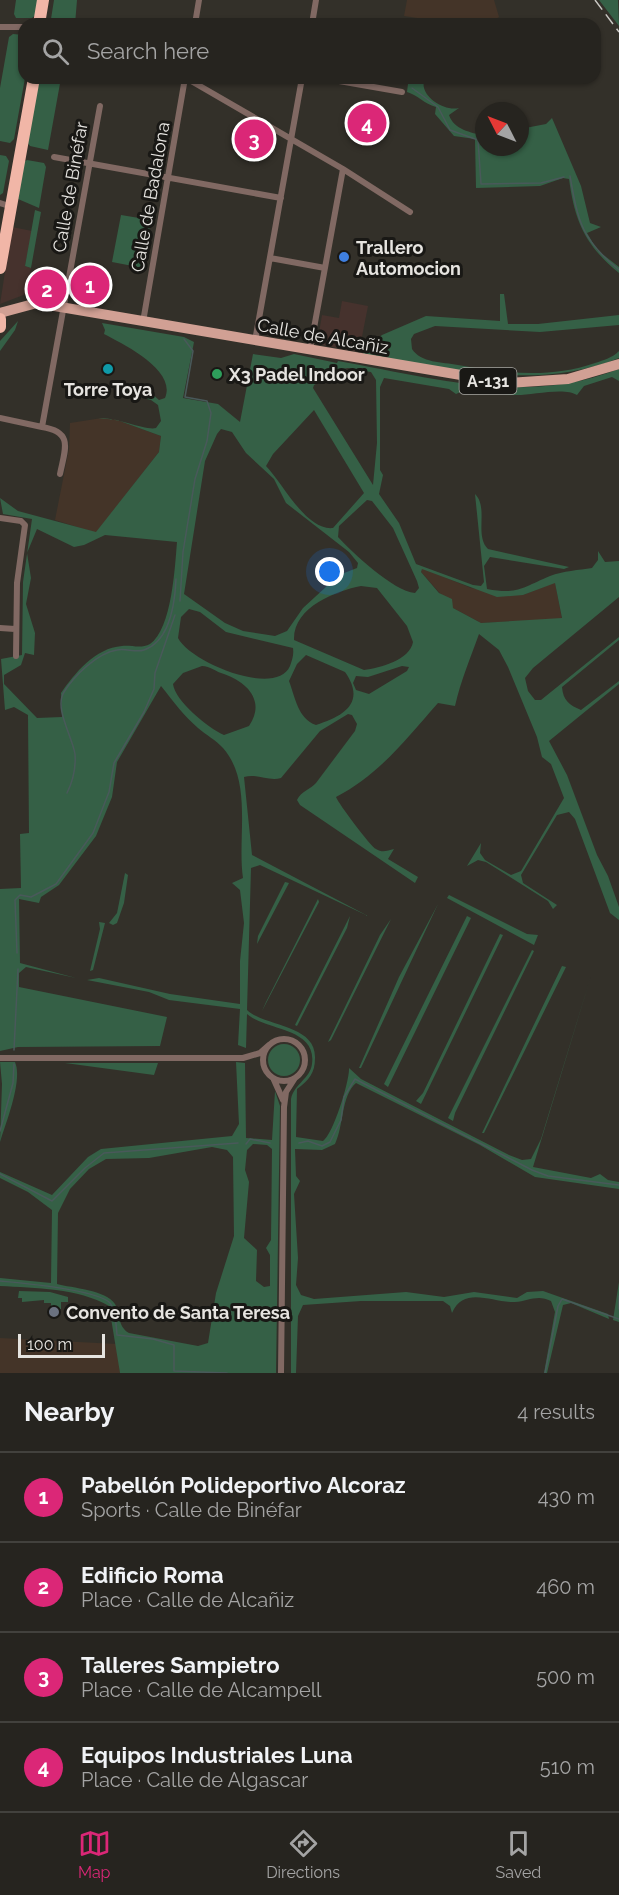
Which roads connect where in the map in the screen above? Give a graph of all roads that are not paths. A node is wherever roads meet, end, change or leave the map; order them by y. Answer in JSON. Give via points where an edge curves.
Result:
{"nodes":[{"id":1,"x":43,"y":0,"type":"edge"},
{"id":2,"x":48,"y":0,"type":"edge"},
{"id":3,"x":199,"y":0,"type":"edge"},
{"id":4,"x":316,"y":0,"type":"edge"},
{"id":5,"x":40,"y":18,"type":"edge"},
{"id":6,"x":45,"y":18,"type":"edge"},
{"id":7,"x":196,"y":18,"type":"edge"},
{"id":8,"x":313,"y":18,"type":"edge"},
{"id":9,"x":0,"y":27,"type":"edge"},
{"id":10,"x":18,"y":27,"type":"edge"},
{"id":11,"x":28,"y":84,"type":"edge"},
{"id":12,"x":33,"y":84,"type":"edge"},
{"id":13,"x":185,"y":84,"type":"edge"},
{"id":14,"x":196,"y":84,"type":"edge"},
{"id":15,"x":301,"y":84,"type":"edge"},
{"id":16,"x":356,"y":84,"type":"edge"},
{"id":17,"x":402,"y":92,"type":"dead end"},
{"id":18,"x":100,"y":106,"type":"dead end"},
{"id":19,"x":291,"y":139,"type":"junction"},
{"id":20,"x":54,"y":158,"type":"dead end"},
{"id":21,"x":90,"y":164,"type":"junction"},
{"id":22,"x":343,"y":169,"type":"junction"},
{"id":23,"x":169,"y":178,"type":"junction"},
{"id":24,"x":281,"y":198,"type":"junction"},
{"id":25,"x":3,"y":204,"type":"edge"},
{"id":26,"x":410,"y":212,"type":"dead end"},
{"id":27,"x":0,"y":238,"type":"edge"},
{"id":28,"x":270,"y":258,"type":"junction"},
{"id":29,"x":0,"y":268,"type":"edge"},
{"id":30,"x":325,"y":268,"type":"junction"},
{"id":31,"x":22,"y":306,"type":"junction"},
{"id":32,"x":64,"y":308,"type":"junction"},
{"id":33,"x":0,"y":314,"type":"edge"},
{"id":34,"x":0,"y":319,"type":"edge"},
{"id":35,"x":143,"y":322,"type":"junction"},
{"id":36,"x":0,"y":327,"type":"edge"},
{"id":37,"x":255,"y":341,"type":"junction"},
{"id":38,"x":310,"y":351,"type":"junction"},
{"id":39,"x":619,"y":364,"type":"edge"},
{"id":40,"x":0,"y":418,"type":"edge"},
{"id":41,"x":42,"y":428,"type":"junction"},
{"id":42,"x":60,"y":474,"type":"dead end"},
{"id":43,"x":0,"y":518,"type":"edge"},
{"id":44,"x":0,"y":628,"type":"edge"},
{"id":45,"x":15,"y":629,"type":"junction"},
{"id":46,"x":16,"y":656,"type":"dead end"},
{"id":47,"x":269,"y":1045,"type":"junction"},
{"id":48,"x":243,"y":1058,"type":"junction"},
{"id":49,"x":0,"y":1059,"type":"edge"},
{"id":50,"x":266,"y":1070,"type":"junction"},
{"id":51,"x":273,"y":1078,"type":"junction"},
{"id":52,"x":295,"y":1078,"type":"junction"},
{"id":53,"x":284,"y":1107,"type":"junction"},
{"id":54,"x":280,"y":1373,"type":"edge"}],
"edges":[{"from":1,"to":5,"type":"highway"},
{"from":2,"to":6,"type":"highway"},
{"from":3,"to":7,"type":"street"},
{"from":4,"to":8,"type":"street"},
{"from":9,"to":10,"type":"street"},
{"from":11,"to":25,"type":"highway"},
{"from":12,"to":29,"type":"highway"},
{"from":13,"to":23,"type":"street","name":"Calle de Badalona"},
{"from":14,"to":19,"type":"street"},
{"from":15,"to":19,"type":"street"},
{"from":16,"to":17,"type":"street"},
{"from":18,"to":21,"type":"street","name":"Calle de Binéfar"},
{"from":19,"to":22,"type":"street"},
{"from":19,"to":24,"type":"street"},
{"from":20,"to":21,"type":"street"},
{"from":21,"to":23,"type":"street"},
{"from":21,"to":32,"type":"street","name":"Calle de Binéfar"},
{"from":22,"to":26,"type":"street"},
{"from":22,"to":30,"type":"street"},
{"from":23,"to":24,"type":"street"},
{"from":23,"to":35,"type":"street","name":"Calle de Badalona"},
{"from":24,"to":28,"type":"street"},
{"from":25,"to":27,"type":"highway"},
{"from":28,"to":30,"type":"street"},
{"from":28,"to":37,"type":"street"},
{"from":30,"to":38,"type":"street"},
{"from":31,"to":32,"type":"main road","name":"Calle de Alcañiz","number":"A-131","via":[[34,303]]},
{"from":31,"to":33,"type":"main road","name":"Calle de Alcañiz"},
{"from":31,"to":36,"type":"main road"},
{"from":32,"to":35,"type":"main road","name":"Calle de Alcañiz","number":"A-131"},
{"from":32,"to":41,"type":"street","name":"Calle de Binéfar"},
{"from":34,"to":36,"type":"highway"},
{"from":35,"to":37,"type":"main road","name":"Calle de Alcañiz","number":"A-131"},
{"from":37,"to":38,"type":"main road","name":"Calle de Alcañiz","number":"A-131"},
{"from":38,"to":39,"type":"main road","name":"Calle de Alcañiz","number":"A-131","via":[[508,383],[568,380]]},
{"from":40,"to":41,"type":"street"},
{"from":41,"to":42,"type":"street","via":[[57,430],[64,437]]},
{"from":43,"to":45,"type":"street","via":[[25,525]]},
{"from":44,"to":45,"type":"street"},
{"from":45,"to":46,"type":"street"},
{"from":47,"to":48,"type":"street"},
{"from":47,"to":50,"type":"street","via":[[263,1059]]},
{"from":47,"to":52,"type":"street","via":[[286,1039],[302,1049],[304,1067]]},
{"from":48,"to":49,"type":"street"},
{"from":48,"to":50,"type":"street"},
{"from":50,"to":51,"type":"street"},
{"from":51,"to":52,"type":"street"},
{"from":51,"to":53,"type":"street"},
{"from":52,"to":53,"type":"street","via":[[286,1092]]},
{"from":53,"to":54,"type":"street"}]}
